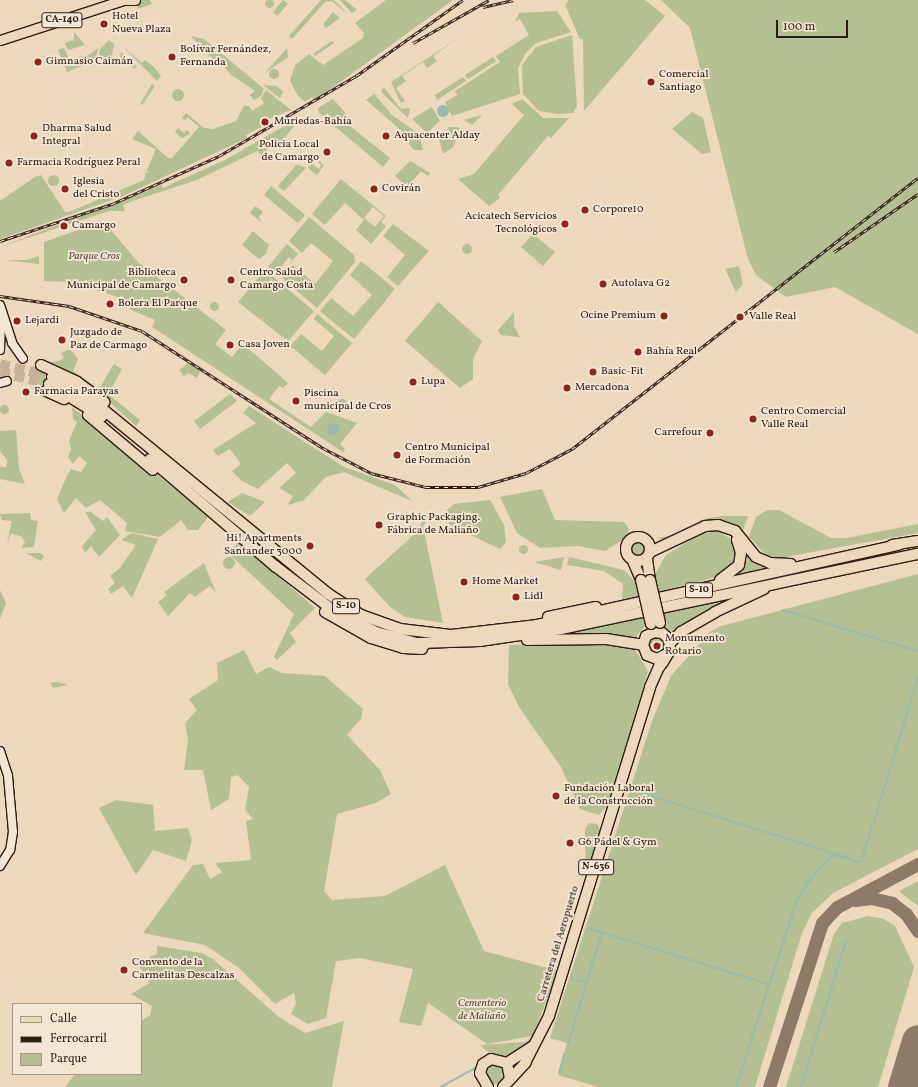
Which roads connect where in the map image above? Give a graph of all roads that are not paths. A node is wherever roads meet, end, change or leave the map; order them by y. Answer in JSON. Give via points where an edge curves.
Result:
{"nodes":[{"id":1,"x":107,"y":0,"type":"edge"},
{"id":2,"x":122,"y":0,"type":"edge"},
{"id":3,"x":126,"y":0,"type":"edge"},
{"id":4,"x":134,"y":0,"type":"edge"},
{"id":5,"x":0,"y":34,"type":"edge"},
{"id":6,"x":0,"y":40,"type":"edge"},
{"id":7,"x":0,"y":308,"type":"edge"},
{"id":8,"x":0,"y":350,"type":"edge"},
{"id":9,"x":23,"y":359,"type":"dead end"},
{"id":10,"x":41,"y":365,"type":"dead end"},
{"id":11,"x":185,"y":480,"type":"junction"},
{"id":12,"x":718,"y":525,"type":"junction"},
{"id":13,"x":679,"y":539,"type":"junction"},
{"id":14,"x":648,"y":541,"type":"junction"},
{"id":15,"x":918,"y":541,"type":"edge"},
{"id":16,"x":898,"y":544,"type":"junction"},
{"id":17,"x":918,"y":554,"type":"edge"},
{"id":18,"x":648,"y":556,"type":"junction"},
{"id":19,"x":633,"y":561,"type":"junction"},
{"id":20,"x":791,"y":564,"type":"junction"},
{"id":21,"x":275,"y":566,"type":"junction"},
{"id":22,"x":844,"y":569,"type":"junction"},
{"id":23,"x":646,"y":580,"type":"junction"},
{"id":24,"x":720,"y":580,"type":"junction"},
{"id":25,"x":656,"y":628,"type":"junction"},
{"id":26,"x":499,"y":630,"type":"junction"},
{"id":27,"x":419,"y":643,"type":"junction"},
{"id":28,"x":670,"y":643,"type":"junction"},
{"id":29,"x":458,"y":647,"type":"junction"},
{"id":30,"x":645,"y":650,"type":"junction"},
{"id":31,"x":667,"y":654,"type":"junction"},
{"id":32,"x":650,"y":687,"type":"junction"},
{"id":33,"x":0,"y":751,"type":"edge"},
{"id":34,"x":0,"y":866,"type":"edge"},
{"id":35,"x":534,"y":1045,"type":"junction"},
{"id":36,"x":507,"y":1063,"type":"junction"},
{"id":37,"x":507,"y":1083,"type":"edge"},
{"id":38,"x":488,"y":1087,"type":"edge"}],
"edges":[{"from":1,"to":5,"type":"main road","number":"CA-140"},
{"from":2,"to":6,"type":"main road","number":"CA-140"},
{"from":3,"to":4,"type":"main road"},
{"from":7,"to":8,"type":"street"},
{"from":7,"to":9,"type":"street","via":[[16,351]]},
{"from":10,"to":11,"type":"highway","via":[[94,393]]},
{"from":11,"to":21,"type":"highway","number":"S-10","via":[[94,402],[49,384],[103,418]]},
{"from":11,"to":26,"type":"highway","number":"S-10","via":[[322,589],[361,615],[400,629],[430,634]]},
{"from":12,"to":13,"type":"highway","via":[[705,526]]},
{"from":12,"to":20,"type":"highway","via":[[735,531],[760,560]]},
{"from":12,"to":24,"type":"highway","via":[[734,536],[741,552],[735,572]]},
{"from":13,"to":14,"type":"highway"},
{"from":13,"to":18,"type":"highway"},
{"from":14,"to":18,"type":"highway"},
{"from":14,"to":19,"type":"highway","via":[[636,537],[628,543],[627,554]]},
{"from":15,"to":16,"type":"highway","number":"S-10"},
{"from":16,"to":20,"type":"highway"},
{"from":16,"to":26,"type":"highway","number":"S-10","via":[[625,608]]},
{"from":17,"to":22,"type":"highway","number":"S-10"},
{"from":18,"to":19,"type":"highway"},
{"from":18,"to":23,"type":"highway"},
{"from":19,"to":23,"type":"highway"},
{"from":20,"to":24,"type":"highway"},
{"from":21,"to":27,"type":"highway","number":"S-10","via":[[357,624]]},
{"from":21,"to":29,"type":"highway","via":[[312,602],[357,632],[403,648]]},
{"from":22,"to":27,"type":"highway","number":"S-10","via":[[561,629],[480,641]]},
{"from":22,"to":28,"type":"highway","via":[[753,593],[681,632]]},
{"from":23,"to":25,"type":"highway","bridge":true},
{"from":24,"to":26,"type":"highway"},
{"from":25,"to":28,"type":"highway"},
{"from":25,"to":30,"type":"highway"},
{"from":27,"to":29,"type":"highway"},
{"from":28,"to":31,"type":"highway","number":"N-636"},
{"from":29,"to":30,"type":"highway","via":[[560,639],[606,639]]},
{"from":30,"to":31,"type":"highway","via":[[657,659]]},
{"from":30,"to":32,"type":"highway","name":"Carretera del Aeropuerto","number":"N-636","via":[[652,672]]},
{"from":31,"to":32,"type":"highway","name":"Carretera del Aeropuerto","number":"N-636"},
{"from":32,"to":35,"type":"highway","name":"Carretera del Aeropuerto","number":"N-636","via":[[552,1005]]},
{"from":33,"to":34,"type":"street","via":[[8,776],[13,832],[10,850]]},
{"from":35,"to":36,"type":"highway"},
{"from":35,"to":37,"type":"highway","number":"N-636","via":[[525,1063]]},
{"from":36,"to":37,"type":"highway","number":"N-636"},
{"from":36,"to":38,"type":"highway","via":[[495,1058],[483,1064],[480,1077]]}]}
